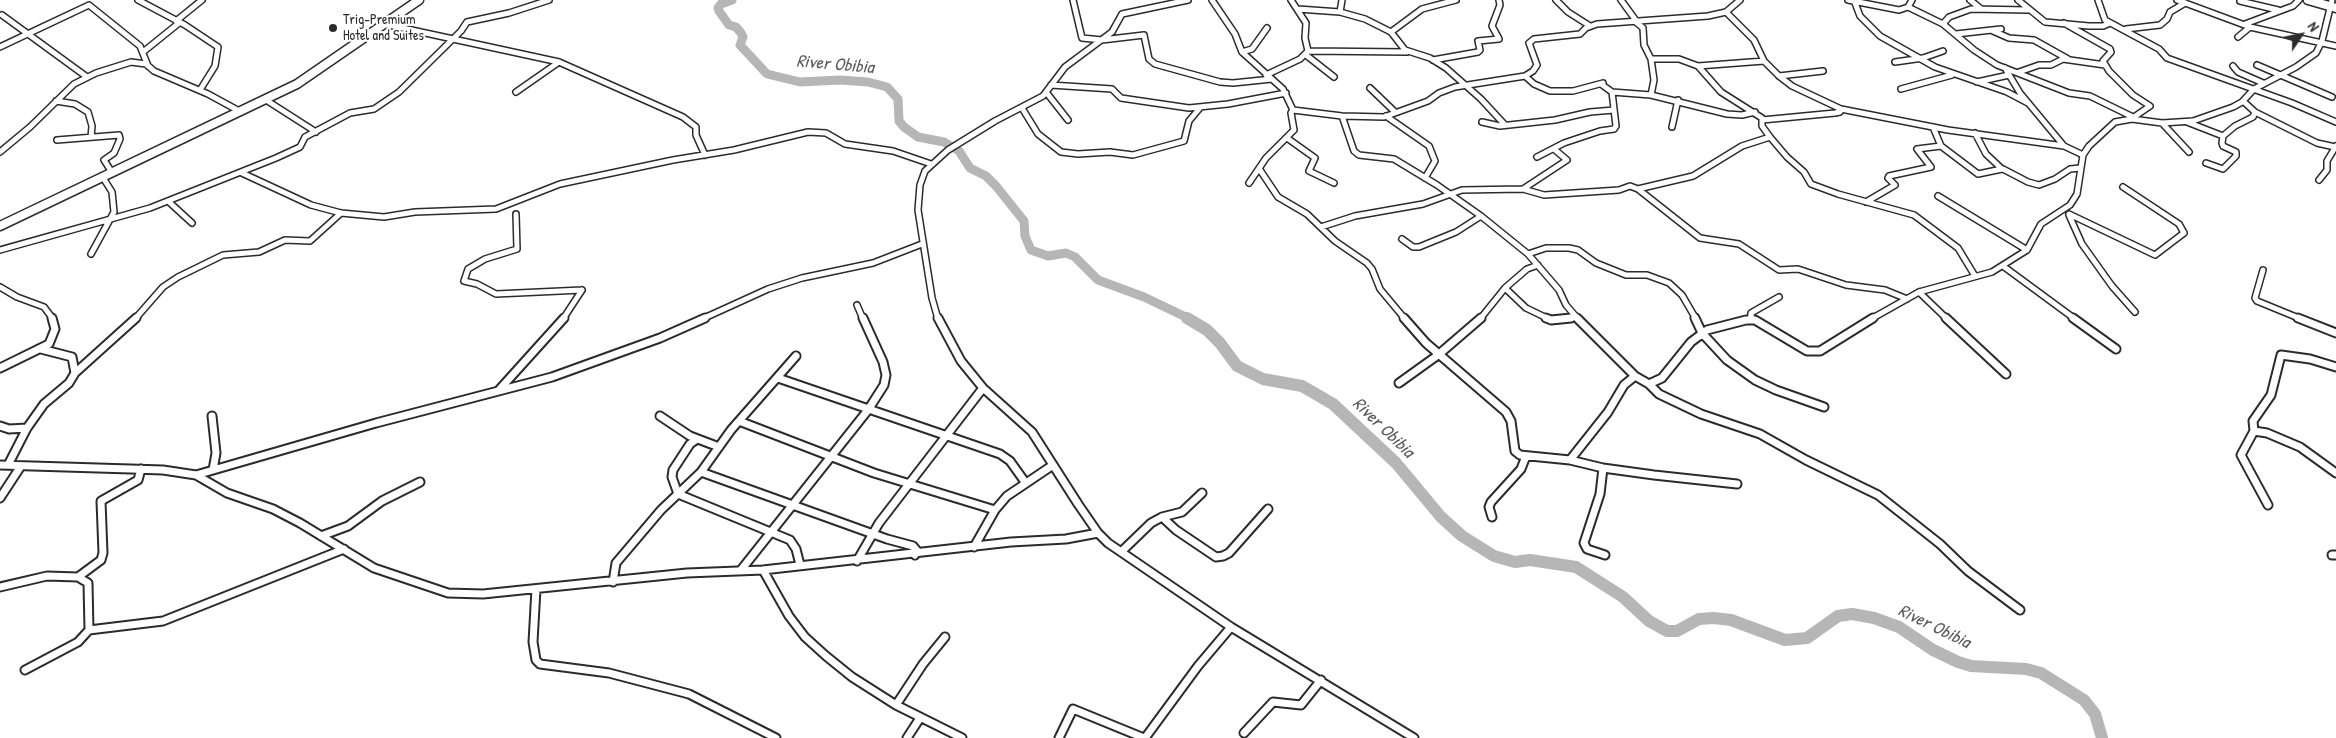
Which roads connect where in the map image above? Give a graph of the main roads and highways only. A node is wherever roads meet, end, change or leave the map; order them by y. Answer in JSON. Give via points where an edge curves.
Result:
{"nodes":[{"id":1,"x":419,"y":0,"type":"edge"},
{"id":2,"x":2308,"y":0,"type":"edge"},
{"id":3,"x":2333,"y":5,"type":"edge"},
{"id":4,"x":0,"y":226,"type":"edge"}],
"edges":[{"from":1,"to":4,"type":"main road","via":[[329,64],[266,100]]},
{"from":2,"to":3,"type":"main road"}]}
